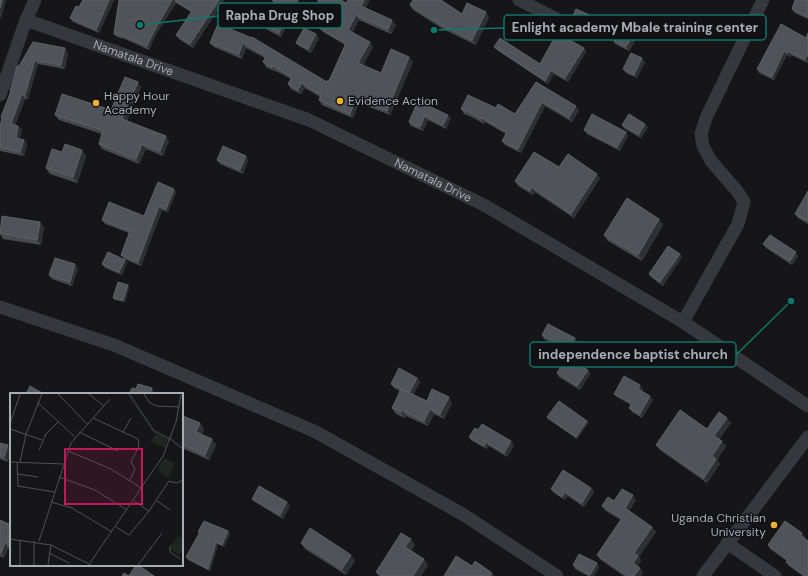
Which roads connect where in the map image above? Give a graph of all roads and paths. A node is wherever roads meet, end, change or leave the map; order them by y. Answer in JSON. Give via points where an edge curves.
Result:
{"nodes":[{"id":1,"x":35,"y":0,"type":"edge"},
{"id":2,"x":520,"y":0,"type":"edge"},
{"id":3,"x":763,"y":0,"type":"edge"},
{"id":4,"x":26,"y":20,"type":"junction"},
{"id":5,"x":561,"y":21,"type":"dead end"},
{"id":6,"x":0,"y":95,"type":"edge"},
{"id":7,"x":0,"y":308,"type":"edge"},
{"id":8,"x":683,"y":322,"type":"junction"},
{"id":9,"x":808,"y":406,"type":"edge"},
{"id":10,"x":808,"y":437,"type":"edge"},
{"id":11,"x":727,"y":543,"type":"junction"},
{"id":12,"x":557,"y":576,"type":"edge"},
{"id":13,"x":703,"y":576,"type":"edge"},
{"id":14,"x":775,"y":576,"type":"edge"}],
"edges":[{"from":1,"to":4,"type":"street"},
{"from":2,"to":5,"type":"street"},
{"from":3,"to":8,"type":"street","via":[[706,118],[701,134],[703,146],[711,161],[744,202],[742,212],[738,224]]},
{"from":4,"to":6,"type":"street"},
{"from":4,"to":8,"type":"street","name":"Namatala Drive","via":[[309,120],[484,204]]},
{"from":7,"to":12,"type":"street","via":[[114,345],[316,432],[464,514]]},
{"from":8,"to":9,"type":"street","name":"Namatala Drive"},
{"from":10,"to":11,"type":"street"},
{"from":11,"to":13,"type":"street"},
{"from":11,"to":14,"type":"street"}]}
